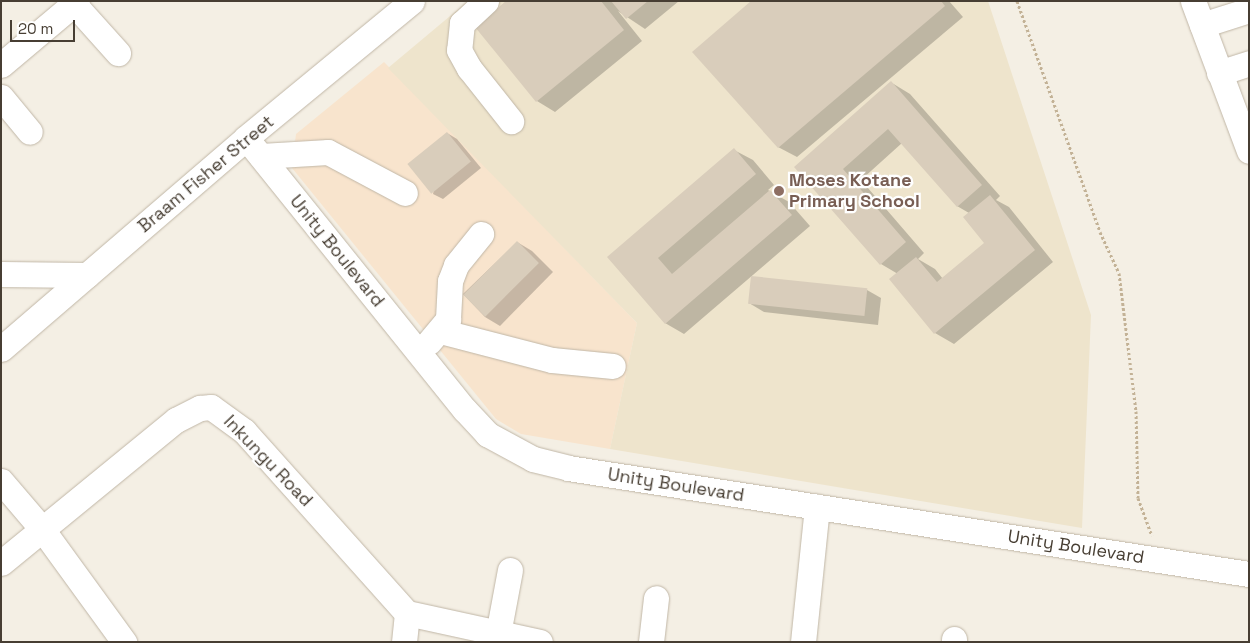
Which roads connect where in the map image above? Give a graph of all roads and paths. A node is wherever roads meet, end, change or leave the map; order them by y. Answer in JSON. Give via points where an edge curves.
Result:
{"nodes":[{"id":1,"x":412,"y":1,"type":"edge"},
{"id":2,"x":486,"y":1,"type":"edge"},
{"id":3,"x":1017,"y":1,"type":"edge"},
{"id":4,"x":1193,"y":1,"type":"edge"},
{"id":5,"x":76,"y":2,"type":"edge"},
{"id":6,"x":1249,"y":10,"type":"edge"},
{"id":7,"x":1202,"y":25,"type":"junction"},
{"id":8,"x":118,"y":53,"type":"dead end"},
{"id":9,"x":1249,"y":63,"type":"edge"},
{"id":10,"x":1,"y":65,"type":"edge"},
{"id":11,"x":1219,"y":73,"type":"junction"},
{"id":12,"x":1,"y":97,"type":"edge"},
{"id":13,"x":511,"y":121,"type":"dead end"},
{"id":14,"x":30,"y":132,"type":"dead end"},
{"id":15,"x":254,"y":147,"type":"junction"},
{"id":16,"x":1249,"y":151,"type":"edge"},
{"id":17,"x":405,"y":193,"type":"dead end"},
{"id":18,"x":481,"y":234,"type":"dead end"},
{"id":19,"x":1,"y":274,"type":"edge"},
{"id":20,"x":87,"y":275,"type":"junction"},
{"id":21,"x":440,"y":331,"type":"junction"},
{"id":22,"x":1,"y":349,"type":"edge"},
{"id":23,"x":418,"y":352,"type":"junction"},
{"id":24,"x":612,"y":366,"type":"dead end"},
{"id":25,"x":1,"y":482,"type":"edge"},
{"id":26,"x":817,"y":507,"type":"junction"},
{"id":27,"x":42,"y":529,"type":"junction"},
{"id":28,"x":1158,"y":559,"type":"junction"},
{"id":29,"x":1,"y":563,"type":"edge"},
{"id":30,"x":510,"y":570,"type":"dead end"},
{"id":31,"x":1249,"y":574,"type":"edge"},
{"id":32,"x":656,"y":598,"type":"dead end"},
{"id":33,"x":407,"y":613,"type":"junction"},
{"id":34,"x":498,"y":634,"type":"junction"},
{"id":35,"x":124,"y":642,"type":"edge"},
{"id":36,"x":404,"y":642,"type":"edge"},
{"id":37,"x":540,"y":642,"type":"edge"},
{"id":38,"x":651,"y":642,"type":"edge"},
{"id":39,"x":803,"y":642,"type":"edge"}],
"edges":[{"from":1,"to":15,"type":"street","name":"Braam Fisher Street"},
{"from":2,"to":13,"type":"street","via":[[462,23],[459,50],[469,68]]},
{"from":3,"to":28,"type":"path","via":[[1100,232],[1119,273],[1138,446],[1138,498]]},
{"from":4,"to":7,"type":"street"},
{"from":5,"to":8,"type":"street"},
{"from":5,"to":10,"type":"street"},
{"from":6,"to":7,"type":"street"},
{"from":7,"to":11,"type":"street"},
{"from":9,"to":11,"type":"street"},
{"from":11,"to":16,"type":"street"},
{"from":12,"to":14,"type":"street"},
{"from":15,"to":17,"type":"street","via":[[328,152]]},
{"from":15,"to":20,"type":"street","name":"Braam Fisher Street"},
{"from":15,"to":23,"type":"street","name":"Unity Boulevard"},
{"from":18,"to":21,"type":"street","via":[[456,265],[450,281],[448,319]]},
{"from":19,"to":20,"type":"street"},
{"from":20,"to":22,"type":"street","name":"Braam Fisher Street"},
{"from":21,"to":23,"type":"street"},
{"from":21,"to":24,"type":"street","via":[[552,360]]},
{"from":23,"to":26,"type":"street","name":"Unity Boulevard","via":[[488,434],[533,459],[568,468]]},
{"from":25,"to":27,"type":"street"},
{"from":26,"to":28,"type":"street","name":"Unity Boulevard"},
{"from":26,"to":39,"type":"street"},
{"from":27,"to":29,"type":"street","name":"Inkungu Road"},
{"from":27,"to":33,"type":"street","name":"Inkungu Road","via":[[176,420],[200,408],[211,408],[244,431]]},
{"from":27,"to":35,"type":"street"},
{"from":28,"to":31,"type":"street","name":"Unity Boulevard"},
{"from":30,"to":34,"type":"street"},
{"from":32,"to":38,"type":"street"},
{"from":33,"to":34,"type":"street"},
{"from":33,"to":36,"type":"street"},
{"from":34,"to":37,"type":"street"}]}
